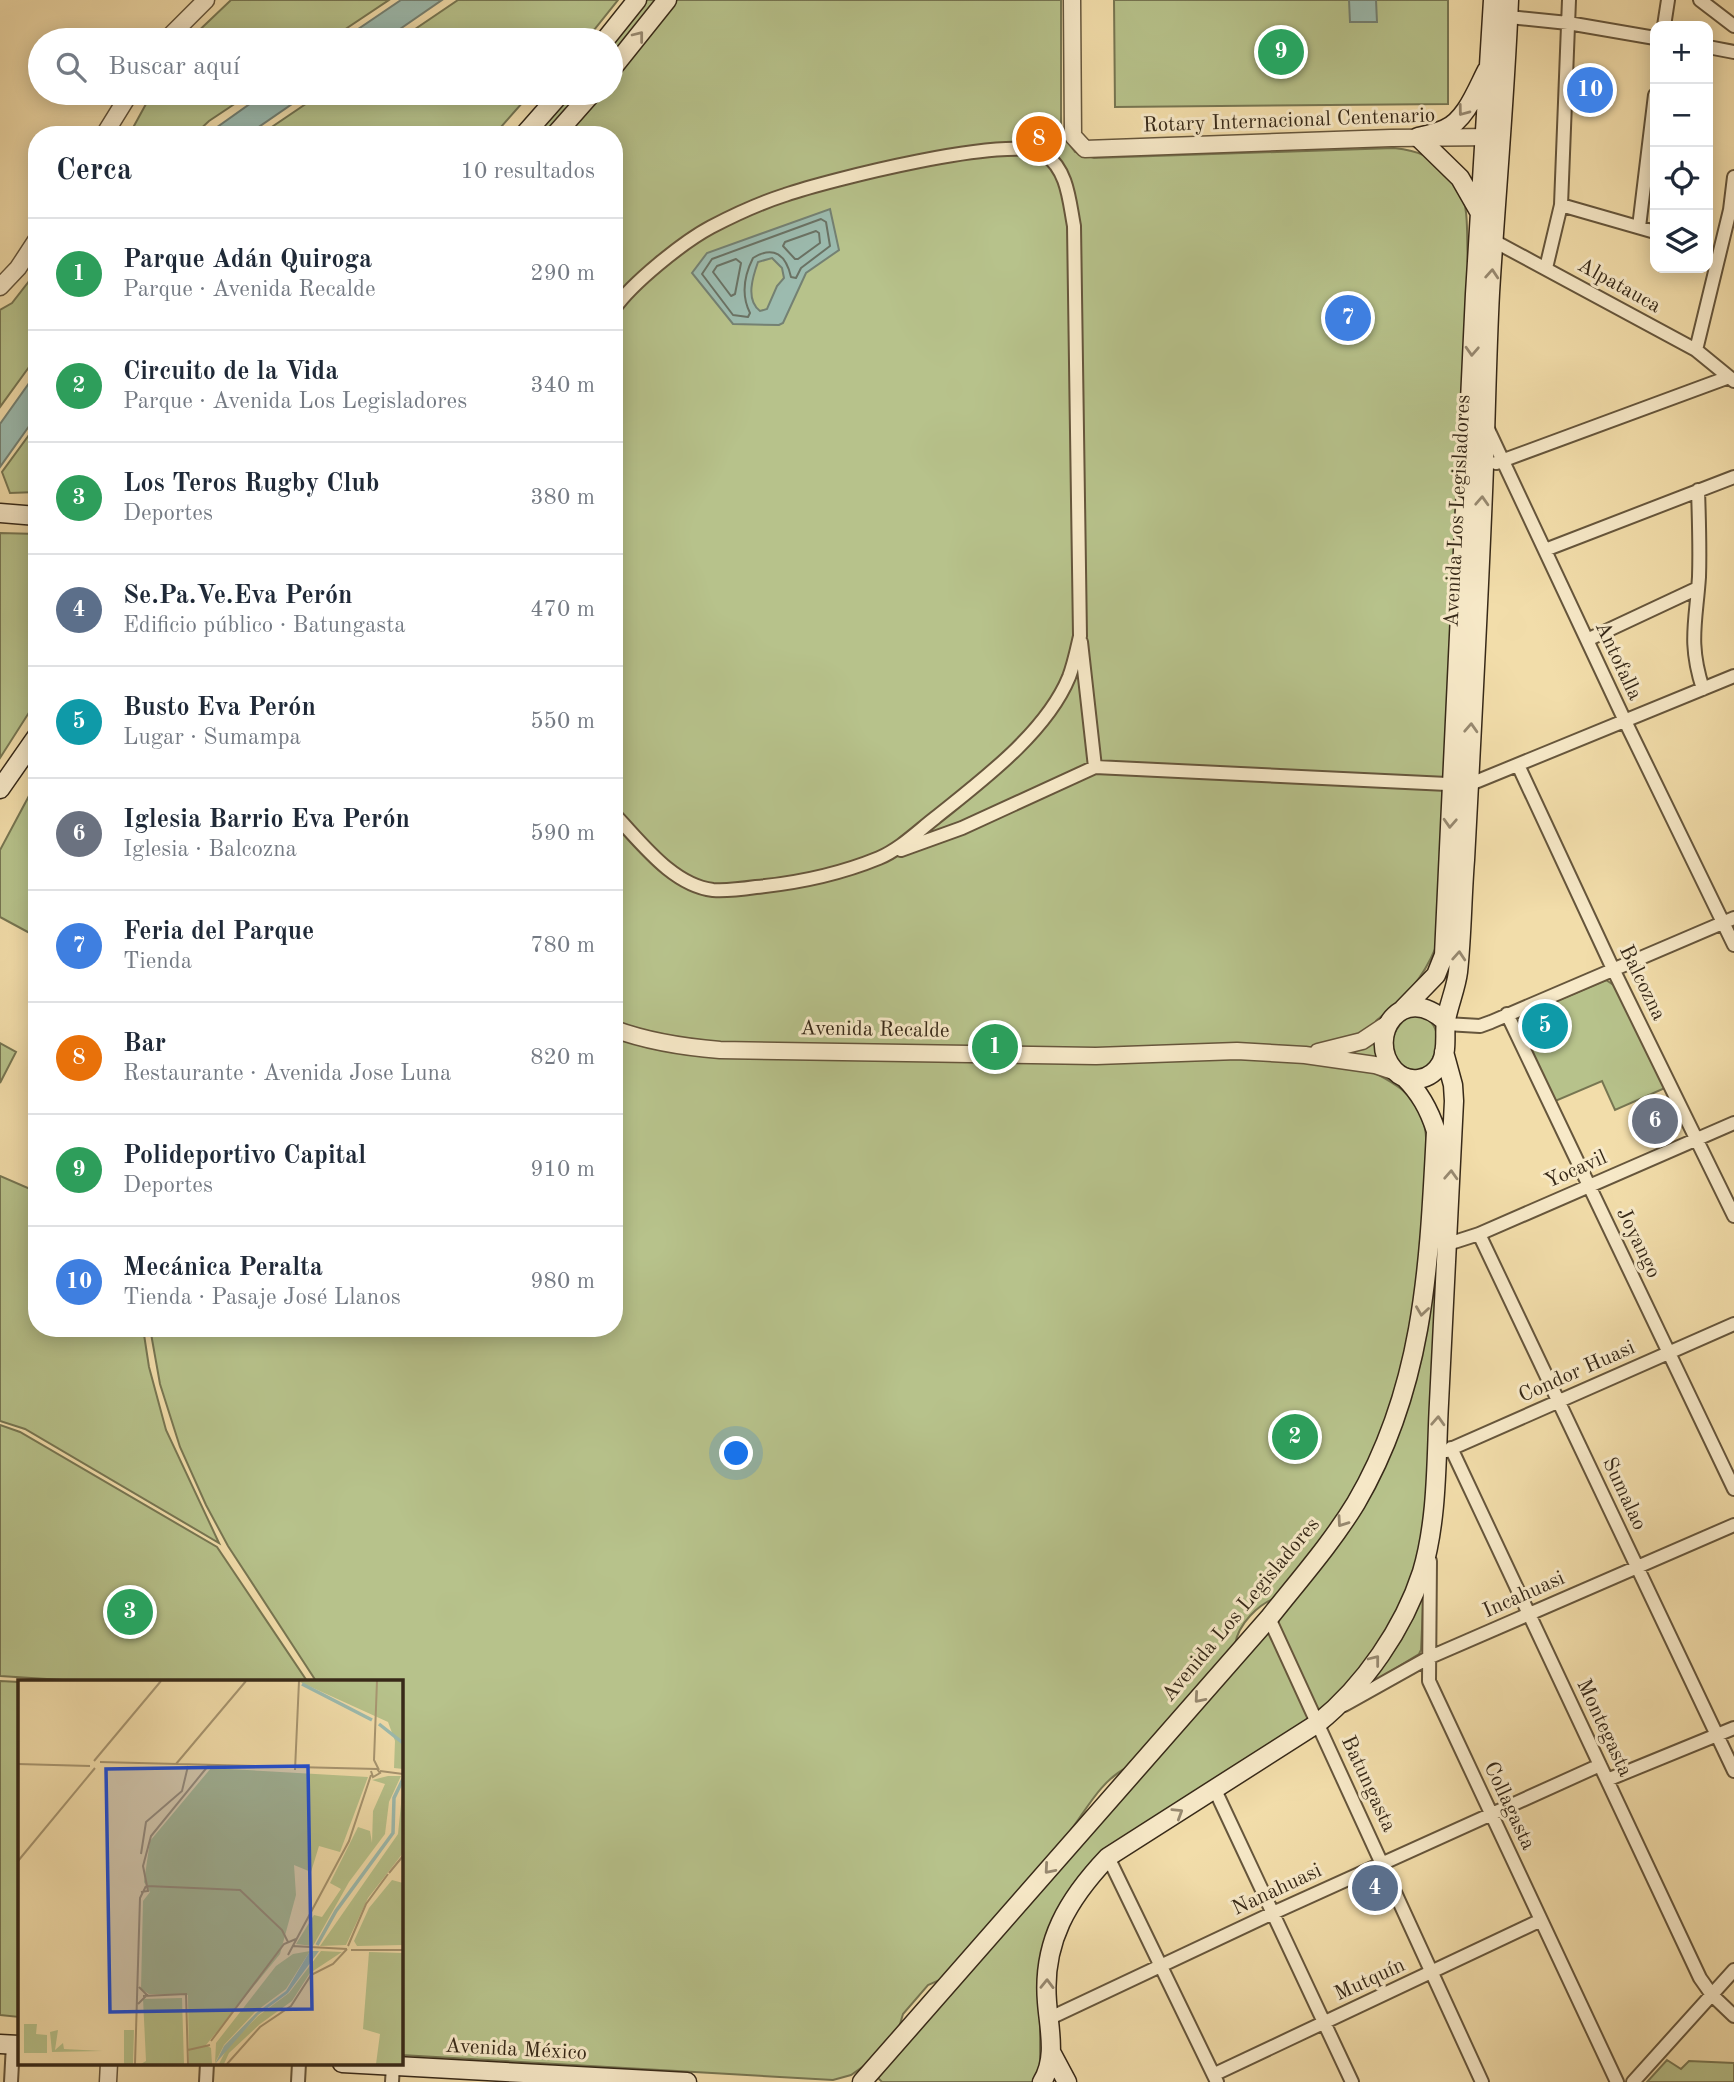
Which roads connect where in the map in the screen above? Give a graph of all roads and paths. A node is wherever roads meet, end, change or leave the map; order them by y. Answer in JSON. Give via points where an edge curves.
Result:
{"nodes":[{"id":1,"x":206,"y":0,"type":"edge"},
{"id":2,"x":636,"y":0,"type":"edge"},
{"id":3,"x":667,"y":0,"type":"edge"},
{"id":4,"x":1072,"y":0,"type":"edge"},
{"id":5,"x":1493,"y":0,"type":"edge"},
{"id":6,"x":1569,"y":0,"type":"edge"},
{"id":7,"x":1668,"y":0,"type":"edge"},
{"id":8,"x":1700,"y":0,"type":"edge"},
{"id":9,"x":1509,"y":9,"type":"edge"},
{"id":10,"x":1665,"y":21,"type":"edge"},
{"id":11,"x":1568,"y":23,"type":"junction"},
{"id":12,"x":1734,"y":26,"type":"edge"},
{"id":13,"x":178,"y":28,"type":"edge"},
{"id":14,"x":614,"y":28,"type":"edge"},
{"id":15,"x":1650,"y":37,"type":"edge"},
{"id":16,"x":1713,"y":48,"type":"edge"},
{"id":17,"x":1734,"y":52,"type":"edge"},
{"id":18,"x":623,"y":55,"type":"edge"},
{"id":19,"x":1490,"y":64,"type":"junction"},
{"id":20,"x":123,"y":105,"type":"edge"},
{"id":21,"x":550,"y":105,"type":"edge"},
{"id":22,"x":581,"y":105,"type":"edge"},
{"id":23,"x":110,"y":126,"type":"edge"},
{"id":24,"x":532,"y":126,"type":"edge"},
{"id":25,"x":563,"y":126,"type":"edge"},
{"id":26,"x":1650,"y":136,"type":"edge"},
{"id":27,"x":1418,"y":137,"type":"junction"},
{"id":28,"x":1494,"y":137,"type":"junction"},
{"id":29,"x":1734,"y":177,"type":"edge"},
{"id":30,"x":1561,"y":205,"type":"junction"},
{"id":31,"x":1480,"y":213,"type":"junction"},
{"id":32,"x":1639,"y":227,"type":"junction"},
{"id":33,"x":1650,"y":230,"type":"edge"},
{"id":34,"x":1486,"y":240,"type":"junction"},
{"id":35,"x":1714,"y":252,"type":"edge"},
{"id":36,"x":28,"y":253,"type":"edge"},
{"id":37,"x":1546,"y":268,"type":"junction"},
{"id":38,"x":0,"y":287,"type":"edge"},
{"id":39,"x":623,"y":297,"type":"edge"},
{"id":40,"x":1696,"y":350,"type":"junction"},
{"id":41,"x":1732,"y":379,"type":"edge"},
{"id":42,"x":1470,"y":391,"type":"junction"},
{"id":43,"x":1485,"y":423,"type":"junction"},
{"id":44,"x":1503,"y":461,"type":"junction"},
{"id":45,"x":1484,"y":467,"type":"junction"},
{"id":46,"x":1734,"y":477,"type":"edge"},
{"id":47,"x":1699,"y":490,"type":"junction"},
{"id":48,"x":0,"y":513,"type":"edge"},
{"id":49,"x":28,"y":515,"type":"edge"},
{"id":50,"x":1545,"y":550,"type":"junction"},
{"id":51,"x":1698,"y":588,"type":"junction"},
{"id":52,"x":1080,"y":636,"type":"junction"},
{"id":53,"x":1587,"y":640,"type":"junction"},
{"id":54,"x":1734,"y":676,"type":"edge"},
{"id":55,"x":1703,"y":689,"type":"junction"},
{"id":56,"x":1625,"y":721,"type":"junction"},
{"id":57,"x":28,"y":749,"type":"edge"},
{"id":58,"x":1518,"y":765,"type":"junction"},
{"id":59,"x":1095,"y":767,"type":"junction"},
{"id":60,"x":1460,"y":785,"type":"junction"},
{"id":61,"x":0,"y":789,"type":"edge"},
{"id":62,"x":623,"y":823,"type":"edge"},
{"id":63,"x":881,"y":857,"type":"junction"},
{"id":64,"x":1729,"y":920,"type":"edge"},
{"id":65,"x":1734,"y":945,"type":"edge"},
{"id":66,"x":1613,"y":969,"type":"junction"},
{"id":67,"x":1403,"y":1009,"type":"junction"},
{"id":68,"x":1507,"y":1014,"type":"junction"},
{"id":69,"x":1389,"y":1023,"type":"junction"},
{"id":70,"x":1446,"y":1023,"type":"junction"},
{"id":71,"x":623,"y":1032,"type":"edge"},
{"id":72,"x":1444,"y":1052,"type":"junction"},
{"id":73,"x":1305,"y":1055,"type":"junction"},
{"id":74,"x":1400,"y":1075,"type":"junction"},
{"id":75,"x":1734,"y":1122,"type":"edge"},
{"id":76,"x":1697,"y":1139,"type":"junction"},
{"id":77,"x":1589,"y":1186,"type":"junction"},
{"id":78,"x":1734,"y":1216,"type":"edge"},
{"id":79,"x":1479,"y":1234,"type":"junction"},
{"id":80,"x":1439,"y":1243,"type":"junction"},
{"id":81,"x":1734,"y":1324,"type":"edge"},
{"id":82,"x":1669,"y":1353,"type":"junction"},
{"id":83,"x":1559,"y":1401,"type":"junction"},
{"id":84,"x":1444,"y":1452,"type":"junction"},
{"id":85,"x":1734,"y":1489,"type":"edge"},
{"id":86,"x":1734,"y":1525,"type":"edge"},
{"id":87,"x":1431,"y":1533,"type":"junction"},
{"id":88,"x":1637,"y":1567,"type":"junction"},
{"id":89,"x":1529,"y":1614,"type":"junction"},
{"id":90,"x":1269,"y":1618,"type":"junction"},
{"id":91,"x":1428,"y":1658,"type":"junction"},
{"id":92,"x":1335,"y":1710,"type":"junction"},
{"id":93,"x":1318,"y":1723,"type":"junction"},
{"id":94,"x":1734,"y":1728,"type":"edge"},
{"id":95,"x":1717,"y":1735,"type":"junction"},
{"id":96,"x":1600,"y":1765,"type":"junction"},
{"id":97,"x":1734,"y":1771,"type":"edge"},
{"id":98,"x":1607,"y":1780,"type":"junction"},
{"id":99,"x":1215,"y":1790,"type":"junction"},
{"id":100,"x":1491,"y":1814,"type":"junction"},
{"id":101,"x":1108,"y":1857,"type":"junction"},
{"id":102,"x":1383,"y":1863,"type":"junction"},
{"id":103,"x":1273,"y":1913,"type":"junction"},
{"id":104,"x":1541,"y":1920,"type":"junction"},
{"id":105,"x":1161,"y":1966,"type":"junction"},
{"id":106,"x":1734,"y":1970,"type":"edge"},
{"id":107,"x":1433,"y":1971,"type":"junction"},
{"id":108,"x":1712,"y":1995,"type":"junction"},
{"id":109,"x":1734,"y":2015,"type":"edge"},
{"id":110,"x":1048,"y":2019,"type":"junction"},
{"id":111,"x":1324,"y":2022,"type":"junction"},
{"id":112,"x":11,"y":2044,"type":"edge"},
{"id":113,"x":1051,"y":2052,"type":"junction"},
{"id":114,"x":109,"y":2064,"type":"edge"},
{"id":115,"x":207,"y":2064,"type":"edge"},
{"id":116,"x":299,"y":2064,"type":"edge"},
{"id":117,"x":347,"y":2064,"type":"edge"},
{"id":118,"x":392,"y":2074,"type":"edge"},
{"id":119,"x":483,"y":2076,"type":"edge"},
{"id":120,"x":1216,"y":2078,"type":"edge"},
{"id":121,"x":576,"y":2079,"type":"edge"},
{"id":122,"x":10,"y":2082,"type":"edge"},
{"id":123,"x":108,"y":2082,"type":"edge"},
{"id":124,"x":206,"y":2082,"type":"edge"},
{"id":125,"x":298,"y":2082,"type":"edge"},
{"id":126,"x":687,"y":2082,"type":"edge"},
{"id":127,"x":862,"y":2082,"type":"edge"},
{"id":128,"x":1042,"y":2082,"type":"edge"},
{"id":129,"x":1067,"y":2082,"type":"edge"},
{"id":130,"x":1352,"y":2082,"type":"edge"},
{"id":131,"x":1482,"y":2082,"type":"edge"},
{"id":132,"x":1617,"y":2082,"type":"edge"},
{"id":133,"x":1633,"y":2082,"type":"edge"}],
"edges":[{"from":1,"to":13,"type":"street"},
{"from":2,"to":14,"type":"main road"},
{"from":18,"to":3,"type":"main road","one_way":true},
{"from":4,"to":27,"type":"street","name":"Rotary Internacional Centenario","via":[[1073,136],[1090,150]]},
{"from":5,"to":19,"type":"main road","name":"Avenida Los Legisladores"},
{"from":6,"to":11,"type":"street"},
{"from":7,"to":10,"type":"street"},
{"from":8,"to":12,"type":"street"},
{"from":9,"to":11,"type":"street"},
{"from":9,"to":28,"type":"main road","name":"Avenida Los Legisladores"},
{"from":11,"to":15,"type":"street"},
{"from":11,"to":30,"type":"street"},
{"from":16,"to":17,"type":"street"},
{"from":19,"to":27,"type":"main road","one_way":true,"via":[[1457,120]]},
{"from":19,"to":28,"type":"main road","name":"Avenida Los Legisladores"},
{"from":20,"to":23,"type":"street"},
{"from":21,"to":24,"type":"main road"},
{"from":22,"to":25,"type":"main road"},
{"from":26,"to":32,"type":"street"},
{"from":27,"to":28,"type":"street","name":"Rotary Internacional Centenario"},
{"from":27,"to":31,"type":"main road","via":[[1460,178]]},
{"from":28,"to":31,"type":"main road","name":"Avenida Los Legisladores"},
{"from":28,"to":34,"type":"main road","name":"Avenida Los Legisladores"},
{"from":29,"to":35,"type":"street","via":[[1730,210]]},
{"from":30,"to":32,"type":"street"},
{"from":30,"to":37,"type":"street"},
{"from":31,"to":34,"type":"main road","name":"Avenida Los Legisladores"},
{"from":32,"to":33,"type":"street"},
{"from":34,"to":37,"type":"street","name":"Alpatauca"},
{"from":34,"to":42,"type":"main road","name":"Avenida Los Legisladores","one_way":true},
{"from":43,"to":34,"type":"main road","name":"Avenida Los Legisladores","one_way":true},
{"from":35,"to":40,"type":"street"},
{"from":36,"to":38,"type":"street"},
{"from":37,"to":40,"type":"street","name":"Alpatauca"},
{"from":39,"to":52,"type":"street","via":[[710,227],[784,195],[878,169],[965,153],[1033,149],[1044,154],[1057,165],[1066,183],[1074,226]]},
{"from":40,"to":41,"type":"street","name":"Alpatauca"},
{"from":41,"to":44,"type":"street"},
{"from":42,"to":43,"type":"street","name":"Antofalla"},
{"from":42,"to":60,"type":"main road","name":"Avenida Los Legisladores"},
{"from":43,"to":44,"type":"street","name":"Antofalla"},
{"from":43,"to":45,"type":"main road","name":"Avenida Los Legisladores"},
{"from":44,"to":45,"type":"street"},
{"from":44,"to":50,"type":"street","name":"Antofalla"},
{"from":60,"to":45,"type":"main road","name":"Avenida Los Legisladores","one_way":true},
{"from":46,"to":47,"type":"street"},
{"from":47,"to":50,"type":"street"},
{"from":47,"to":51,"type":"street"},
{"from":48,"to":49,"type":"main road"},
{"from":50,"to":53,"type":"street","name":"Antofalla"},
{"from":51,"to":53,"type":"street"},
{"from":51,"to":55,"type":"street","via":[[1693,645]]},
{"from":52,"to":59,"type":"street"},
{"from":52,"to":63,"type":"street","via":[[1069,677],[1028,737],[968,793]]},
{"from":53,"to":56,"type":"street","name":"Antofalla"},
{"from":54,"to":55,"type":"street"},
{"from":55,"to":56,"type":"street"},
{"from":56,"to":58,"type":"street"},
{"from":56,"to":64,"type":"street","name":"Antofalla"},
{"from":57,"to":61,"type":"main road"},
{"from":58,"to":60,"type":"street"},
{"from":58,"to":66,"type":"street","name":"Balcozna"},
{"from":59,"to":60,"type":"street"},
{"from":59,"to":63,"type":"street","via":[[962,828]]},
{"from":60,"to":67,"type":"main road","name":"Avenida Los Legisladores","one_way":true,"via":[[1444,955],[1436,975]]},
{"from":70,"to":60,"type":"main road","name":"Avenida Los Legisladores","one_way":true,"via":[[1458,971]]},
{"from":62,"to":63,"type":"street","via":[[671,871],[713,890],[789,884]]},
{"from":64,"to":65,"type":"street","name":"Antofalla"},
{"from":64,"to":66,"type":"street"},
{"from":66,"to":68,"type":"street"},
{"from":66,"to":76,"type":"street","name":"Balcozna"},
{"from":67,"to":69,"type":"main road"},
{"from":67,"to":70,"type":"main road","via":[[1421,1006]]},
{"from":68,"to":70,"type":"street","via":[[1480,1026]]},
{"from":68,"to":77,"type":"street","name":"Joyango"},
{"from":69,"to":73,"type":"street","name":"Avenida Recalde","via":[[1351,1045]]},
{"from":69,"to":74,"type":"main road","via":[[1384,1049]]},
{"from":70,"to":72,"type":"main road"},
{"from":71,"to":73,"type":"street","name":"Avenida Recalde","via":[[676,1046],[720,1050]]},
{"from":72,"to":74,"type":"main road","via":[[1431,1074],[1416,1080]]},
{"from":80,"to":72,"type":"main road","name":"Avenida Los Legisladores","one_way":true,"via":[[1454,1101]]},
{"from":73,"to":74,"type":"street","name":"Avenida Recalde","via":[[1375,1065]]},
{"from":74,"to":80,"type":"main road","name":"Avenida Los Legisladores","via":[[1430,1112],[1436,1131]]},
{"from":75,"to":76,"type":"street","name":"Yocavil"},
{"from":76,"to":77,"type":"street","name":"Yocavil"},
{"from":76,"to":78,"type":"street","name":"Balcozna"},
{"from":77,"to":79,"type":"street","name":"Yocavil"},
{"from":77,"to":82,"type":"street","name":"Joyango"},
{"from":79,"to":80,"type":"street","name":"Yocavil"},
{"from":79,"to":83,"type":"street","name":"Sumalao"},
{"from":84,"to":80,"type":"main road","name":"Avenida Los Legisladores","one_way":true},
{"from":80,"to":90,"type":"main road","name":"Avenida Los Legisladores","one_way":true,"via":[[1410,1370],[1380,1456],[1326,1546]]},
{"from":81,"to":82,"type":"street","name":"Condor Huasi"},
{"from":82,"to":83,"type":"street","name":"Condor Huasi"},
{"from":82,"to":85,"type":"street","name":"Joyango"},
{"from":83,"to":84,"type":"street","name":"Condor Huasi"},
{"from":83,"to":88,"type":"street","name":"Sumalao"},
{"from":84,"to":87,"type":"main road","name":"Avenida Los Legisladores"},
{"from":84,"to":89,"type":"street","name":"Montegasta"},
{"from":86,"to":88,"type":"street","name":"Incahuasi"},
{"from":87,"to":91,"type":"street","name":"Collagasta"},
{"from":92,"to":87,"type":"main road","name":"Avenida Los Legisladores","one_way":true,"via":[[1399,1623],[1422,1572]]},
{"from":88,"to":89,"type":"street","name":"Incahuasi"},
{"from":88,"to":95,"type":"street","name":"Sumalao"},
{"from":89,"to":91,"type":"street","name":"Incahuasi"},
{"from":89,"to":96,"type":"street","name":"Montegasta"},
{"from":90,"to":93,"type":"street","name":"Batungasta"},
{"from":90,"to":127,"type":"main road","name":"Avenida Los Legisladores","one_way":true},
{"from":91,"to":92,"type":"street","name":"Incahuasi"},
{"from":91,"to":100,"type":"street","name":"Collagasta","via":[[1429,1681]]},
{"from":92,"to":93,"type":"main road","name":"Avenida Los Legisladores"},
{"from":93,"to":99,"type":"main road","name":"Avenida Los Legisladores"},
{"from":93,"to":102,"type":"street","name":"Batungasta"},
{"from":94,"to":95,"type":"street"},
{"from":95,"to":97,"type":"street","name":"Sumalao"},
{"from":95,"to":98,"type":"street"},
{"from":96,"to":98,"type":"street","name":"Montegasta"},
{"from":96,"to":100,"type":"street","name":"Nanahuasi"},
{"from":98,"to":108,"type":"street","name":"Montegasta"},
{"from":101,"to":99,"type":"main road","name":"Avenida Los Legisladores","one_way":true},
{"from":99,"to":103,"type":"street"},
{"from":100,"to":102,"type":"street","name":"Nanahuasi"},
{"from":100,"to":104,"type":"street","name":"Collagasta"},
{"from":101,"to":105,"type":"street"},
{"from":110,"to":101,"type":"main road","name":"Avenida Los Legisladores","one_way":true,"via":[[1051,1947],[1084,1882]]},
{"from":102,"to":103,"type":"street","name":"Nanahuasi"},
{"from":102,"to":107,"type":"street","name":"Batungasta"},
{"from":103,"to":105,"type":"street","name":"Nanahuasi"},
{"from":103,"to":111,"type":"street"},
{"from":104,"to":107,"type":"street","name":"Mutquín"},
{"from":104,"to":132,"type":"street","name":"Collagasta"},
{"from":105,"to":110,"type":"street","name":"Nanahuasi"},
{"from":105,"to":120,"type":"street"},
{"from":106,"to":108,"type":"street"},
{"from":107,"to":111,"type":"street","name":"Mutquín"},
{"from":107,"to":131,"type":"street","name":"Batungasta"},
{"from":108,"to":109,"type":"street","name":"Montegasta"},
{"from":108,"to":133,"type":"street"},
{"from":110,"to":113,"type":"main road","name":"Avenida Los Legisladores"},
{"from":111,"to":120,"type":"street","name":"Mutquín"},
{"from":111,"to":130,"type":"street"},
{"from":112,"to":122,"type":"street"},
{"from":113,"to":128,"type":"main road","name":"Avenida Los Legisladores"},
{"from":113,"to":129,"type":"main road","name":"Avenida Los Legisladores"},
{"from":114,"to":123,"type":"street"},
{"from":115,"to":124,"type":"street"},
{"from":116,"to":125,"type":"street"},
{"from":117,"to":118,"type":"main road","name":"Avenida México"},
{"from":118,"to":119,"type":"main road","name":"Avenida México"},
{"from":119,"to":121,"type":"main road","name":"Avenida México"},
{"from":121,"to":126,"type":"main road","name":"Avenida México"}]}
